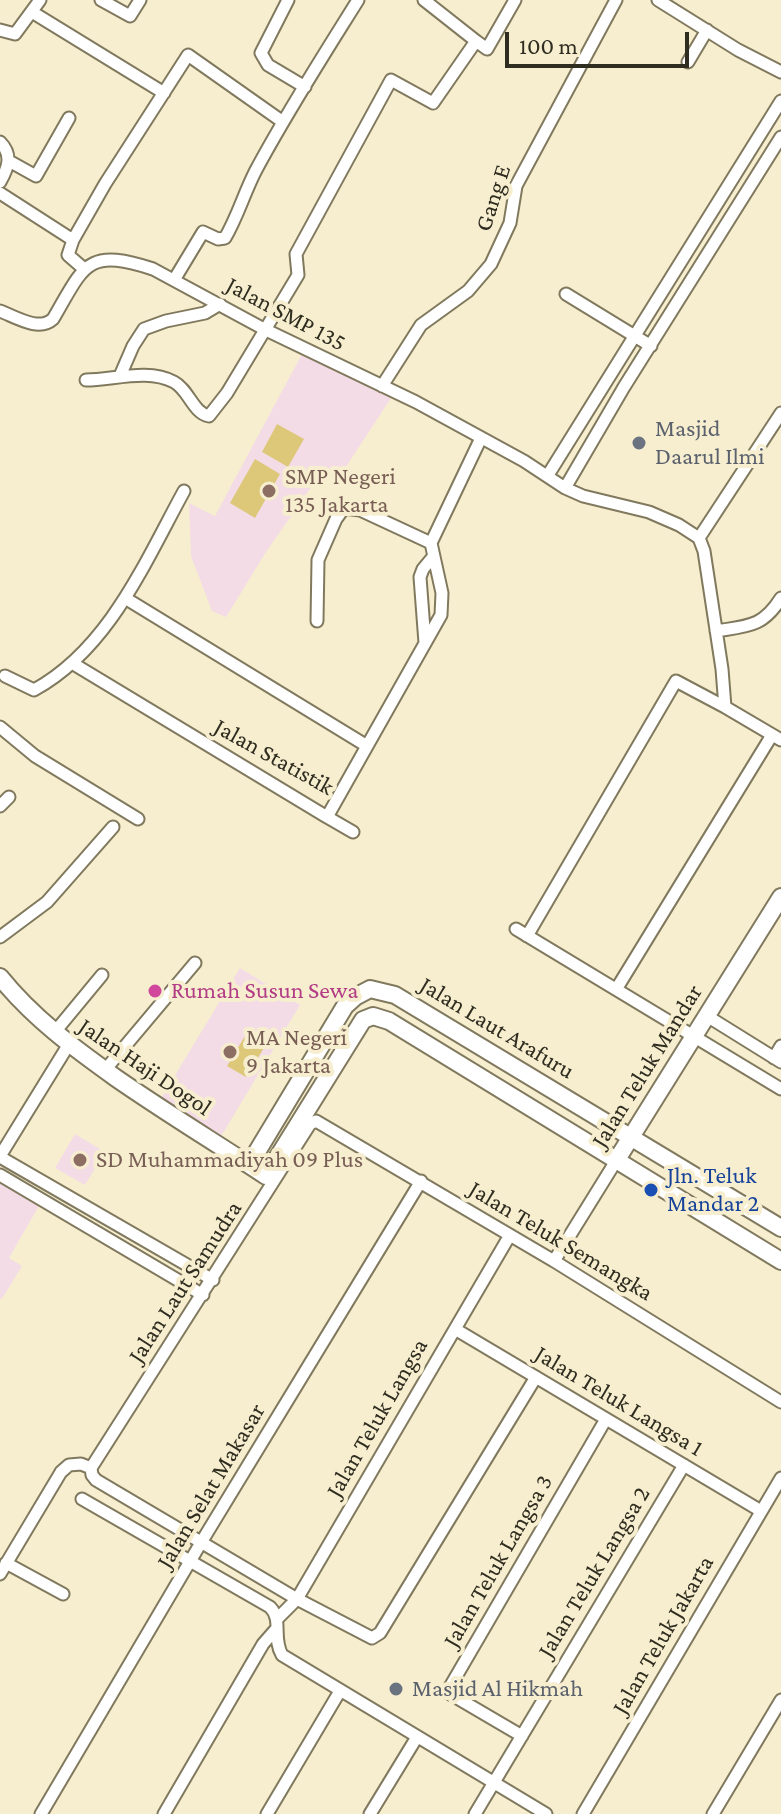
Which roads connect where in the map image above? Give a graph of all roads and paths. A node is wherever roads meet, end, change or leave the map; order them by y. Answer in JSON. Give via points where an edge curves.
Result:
{"nodes":[{"id":1,"x":40,"y":0,"type":"edge"},
{"id":2,"x":101,"y":0,"type":"edge"},
{"id":3,"x":140,"y":0,"type":"edge"},
{"id":4,"x":288,"y":0,"type":"edge"},
{"id":5,"x":358,"y":0,"type":"edge"},
{"id":6,"x":424,"y":0,"type":"edge"},
{"id":7,"x":515,"y":0,"type":"edge"},
{"id":8,"x":616,"y":0,"type":"edge"},
{"id":9,"x":658,"y":0,"type":"edge"},
{"id":10,"x":32,"y":12,"type":"junction"},
{"id":11,"x":707,"y":30,"type":"junction"},
{"id":12,"x":4,"y":32,"type":"edge"},
{"id":13,"x":476,"y":41,"type":"junction"},
{"id":14,"x":688,"y":62,"type":"dead end"},
{"id":15,"x":781,"y":72,"type":"edge"},
{"id":16,"x":305,"y":87,"type":"junction"},
{"id":17,"x":164,"y":93,"type":"junction"},
{"id":18,"x":781,"y":101,"type":"edge"},
{"id":19,"x":69,"y":118,"type":"dead end"},
{"id":20,"x":283,"y":122,"type":"junction"},
{"id":21,"x":781,"y":137,"type":"edge"},
{"id":22,"x":0,"y":142,"type":"edge"},
{"id":23,"x":9,"y":161,"type":"junction"},
{"id":24,"x":0,"y":182,"type":"edge"},
{"id":25,"x":0,"y":193,"type":"edge"},
{"id":26,"x":73,"y":240,"type":"junction"},
{"id":27,"x":83,"y":268,"type":"junction"},
{"id":28,"x":174,"y":280,"type":"junction"},
{"id":29,"x":566,"y":294,"type":"dead end"},
{"id":30,"x":220,"y":304,"type":"junction"},
{"id":31,"x":0,"y":311,"type":"edge"},
{"id":32,"x":264,"y":329,"type":"junction"},
{"id":33,"x":635,"y":335,"type":"junction"},
{"id":34,"x":651,"y":346,"type":"junction"},
{"id":35,"x":120,"y":376,"type":"junction"},
{"id":36,"x":86,"y":380,"type":"dead end"},
{"id":37,"x":382,"y":386,"type":"junction"},
{"id":38,"x":781,"y":413,"type":"edge"},
{"id":39,"x":481,"y":438,"type":"junction"},
{"id":40,"x":548,"y":475,"type":"junction"},
{"id":41,"x":565,"y":488,"type":"junction"},
{"id":42,"x":184,"y":491,"type":"dead end"},
{"id":43,"x":699,"y":538,"type":"junction"},
{"id":44,"x":431,"y":543,"type":"junction"},
{"id":45,"x":433,"y":557,"type":"junction"},
{"id":46,"x":125,"y":598,"type":"junction"},
{"id":47,"x":781,"y":598,"type":"edge"},
{"id":48,"x":317,"y":621,"type":"dead end"},
{"id":49,"x":716,"y":631,"type":"junction"},
{"id":50,"x":425,"y":643,"type":"junction"},
{"id":51,"x":72,"y":663,"type":"junction"},
{"id":52,"x":5,"y":676,"type":"dead end"},
{"id":53,"x":725,"y":707,"type":"junction"},
{"id":54,"x":0,"y":727,"type":"edge"},
{"id":55,"x":777,"y":737,"type":"edge"},
{"id":56,"x":367,"y":746,"type":"junction"},
{"id":57,"x":327,"y":817,"type":"junction"},
{"id":58,"x":138,"y":819,"type":"dead end"},
{"id":59,"x":113,"y":827,"type":"dead end"},
{"id":60,"x":353,"y":832,"type":"dead end"},
{"id":61,"x":781,"y":897,"type":"edge"},
{"id":62,"x":516,"y":929,"type":"dead end"},
{"id":63,"x":527,"y":936,"type":"junction"},
{"id":64,"x":0,"y":937,"type":"edge"},
{"id":65,"x":195,"y":963,"type":"dead end"},
{"id":66,"x":102,"y":975,"type":"dead end"},
{"id":67,"x":0,"y":977,"type":"edge"},
{"id":68,"x":617,"y":988,"type":"junction"},
{"id":69,"x":707,"y":1016,"type":"junction"},
{"id":70,"x":54,"y":1033,"type":"junction"},
{"id":71,"x":693,"y":1036,"type":"junction"},
{"id":72,"x":69,"y":1044,"type":"junction"},
{"id":73,"x":781,"y":1046,"type":"edge"},
{"id":74,"x":778,"y":1060,"type":"edge"},
{"id":75,"x":105,"y":1070,"type":"junction"},
{"id":76,"x":781,"y":1089,"type":"edge"},
{"id":77,"x":316,"y":1121,"type":"joint"},
{"id":78,"x":631,"y":1136,"type":"junction"},
{"id":79,"x":0,"y":1156,"type":"edge"},
{"id":80,"x":616,"y":1161,"type":"junction"},
{"id":81,"x":249,"y":1165,"type":"junction"},
{"id":82,"x":0,"y":1175,"type":"edge"},
{"id":83,"x":270,"y":1179,"type":"junction"},
{"id":84,"x":421,"y":1181,"type":"junction"},
{"id":85,"x":781,"y":1228,"type":"edge"},
{"id":86,"x":137,"y":1235,"type":"junction"},
{"id":87,"x":510,"y":1235,"type":"junction"},
{"id":88,"x":129,"y":1250,"type":"junction"},
{"id":89,"x":554,"y":1261,"type":"junction"},
{"id":90,"x":781,"y":1261,"type":"edge"},
{"id":91,"x":213,"y":1280,"type":"junction"},
{"id":92,"x":203,"y":1295,"type":"junction"},
{"id":93,"x":455,"y":1329,"type":"junction"},
{"id":94,"x":536,"y":1377,"type":"junction"},
{"id":95,"x":781,"y":1402,"type":"edge"},
{"id":96,"x":606,"y":1419,"type":"junction"},
{"id":97,"x":684,"y":1465,"type":"junction"},
{"id":98,"x":91,"y":1468,"type":"junction"},
{"id":99,"x":781,"y":1478,"type":"edge"},
{"id":100,"x":82,"y":1499,"type":"dead end"},
{"id":101,"x":761,"y":1511,"type":"junction"},
{"id":102,"x":202,"y":1541,"type":"junction"},
{"id":103,"x":191,"y":1561,"type":"junction"},
{"id":104,"x":3,"y":1569,"type":"edge"},
{"id":105,"x":63,"y":1594,"type":"dead end"},
{"id":106,"x":297,"y":1599,"type":"junction"},
{"id":107,"x":277,"y":1624,"type":"junction"},
{"id":108,"x":340,"y":1691,"type":"junction"},
{"id":109,"x":781,"y":1700,"type":"edge"},
{"id":110,"x":522,"y":1736,"type":"junction"},
{"id":111,"x":417,"y":1737,"type":"junction"},
{"id":112,"x":494,"y":1783,"type":"junction"},
{"id":113,"x":41,"y":1814,"type":"edge"},
{"id":114,"x":164,"y":1814,"type":"edge"},
{"id":115,"x":267,"y":1814,"type":"edge"},
{"id":116,"x":370,"y":1814,"type":"edge"},
{"id":117,"x":475,"y":1814,"type":"edge"},
{"id":118,"x":546,"y":1814,"type":"edge"},
{"id":119,"x":583,"y":1814,"type":"edge"},
{"id":120,"x":713,"y":1814,"type":"edge"}],
"edges":[{"from":1,"to":10,"type":"street"},
{"from":2,"to":3,"type":"street","via":[[130,16]]},
{"from":4,"to":16,"type":"street","via":[[261,53],[268,65]]},
{"from":5,"to":16,"type":"street"},
{"from":6,"to":13,"type":"street"},
{"from":7,"to":13,"type":"street","via":[[487,49]]},
{"from":8,"to":37,"type":"street","name":"Gang E","via":[[516,186],[510,223],[491,264],[468,291],[421,325]]},
{"from":9,"to":11,"type":"street"},
{"from":10,"to":12,"type":"street","via":[[17,32]]},
{"from":10,"to":17,"type":"street"},
{"from":11,"to":14,"type":"street"},
{"from":11,"to":15,"type":"street"},
{"from":13,"to":32,"type":"street","via":[[433,103],[391,80],[296,254],[298,275]]},
{"from":16,"to":20,"type":"street"},
{"from":17,"to":20,"type":"street","via":[[188,55]]},
{"from":17,"to":26,"type":"street"},
{"from":18,"to":33,"type":"street"},
{"from":19,"to":23,"type":"street","via":[[36,176]]},
{"from":20,"to":28,"type":"street","via":[[225,238],[203,232]]},
{"from":21,"to":34,"type":"street"},
{"from":22,"to":23,"type":"street"},
{"from":23,"to":24,"type":"street"},
{"from":25,"to":26,"type":"street"},
{"from":26,"to":27,"type":"street","via":[[68,255]]},
{"from":27,"to":28,"type":"street","name":"Jalan SMP 135","via":[[99,260],[134,263]]},
{"from":27,"to":31,"type":"street","via":[[50,323],[38,325]]},
{"from":28,"to":30,"type":"street","name":"Jalan SMP 135"},
{"from":29,"to":33,"type":"street"},
{"from":30,"to":32,"type":"street","name":"Jalan SMP 135"},
{"from":30,"to":35,"type":"street","via":[[144,329]]},
{"from":32,"to":35,"type":"street","via":[[209,416],[196,409],[175,383]]},
{"from":32,"to":37,"type":"street","name":"Jalan SMP 135"},
{"from":33,"to":34,"type":"street"},
{"from":33,"to":40,"type":"street"},
{"from":34,"to":41,"type":"street"},
{"from":35,"to":36,"type":"street"},
{"from":37,"to":39,"type":"street","name":"Jalan SMP 135"},
{"from":38,"to":43,"type":"street"},
{"from":39,"to":40,"type":"street","name":"Jalan SMP 135"},
{"from":39,"to":44,"type":"street"},
{"from":40,"to":41,"type":"street","name":"Jalan SMP 135"},
{"from":41,"to":43,"type":"street","name":"Jalan SMP 135","via":[[649,512]]},
{"from":42,"to":46,"type":"street"},
{"from":43,"to":49,"type":"street"},
{"from":44,"to":45,"type":"street","name":"Jalan Statistik"},
{"from":44,"to":48,"type":"street","via":[[360,510],[344,508],[318,560]]},
{"from":45,"to":50,"type":"street","name":"Jalan Statistik","via":[[420,577]]},
{"from":45,"to":50,"type":"street","name":"Jalan Statistik","via":[[443,605]]},
{"from":46,"to":51,"type":"street"},
{"from":46,"to":56,"type":"street"},
{"from":47,"to":49,"type":"street","via":[[754,625]]},
{"from":49,"to":53,"type":"street"},
{"from":50,"to":56,"type":"street","name":"Jalan Statistik"},
{"from":51,"to":52,"type":"street","via":[[34,690]]},
{"from":51,"to":57,"type":"street","name":"Jalan Statistik"},
{"from":53,"to":55,"type":"street"},
{"from":53,"to":63,"type":"street","via":[[676,681]]},
{"from":54,"to":58,"type":"street","via":[[35,756]]},
{"from":55,"to":68,"type":"street"},
{"from":56,"to":57,"type":"street","name":"Jalan Statistik"},
{"from":57,"to":60,"type":"street"},
{"from":59,"to":64,"type":"street","via":[[47,902]]},
{"from":61,"to":69,"type":"street","name":"Jalan Teluk Mandar"},
{"from":62,"to":63,"type":"street"},
{"from":63,"to":68,"type":"street"},
{"from":65,"to":75,"type":"street"},
{"from":66,"to":70,"type":"street"},
{"from":67,"to":70,"type":"street","name":"Jalan Haji Dogol"},
{"from":68,"to":71,"type":"street"},
{"from":69,"to":71,"type":"street","name":"Jalan Teluk Mandar"},
{"from":69,"to":74,"type":"street"},
{"from":70,"to":72,"type":"street","name":"Jalan Haji Dogol"},
{"from":71,"to":76,"type":"street"},
{"from":71,"to":78,"type":"street","name":"Jalan Teluk Mandar"},
{"from":72,"to":75,"type":"street","name":"Jalan Haji Dogol"},
{"from":72,"to":79,"type":"street"},
{"from":73,"to":74,"type":"street"},
{"from":75,"to":81,"type":"street","name":"Jalan Haji Dogol"},
{"from":77,"to":83,"type":"street","name":"Jalan Laut Samudra"},
{"from":77,"to":84,"type":"street","name":"Jalan Teluk Semangka"},
{"from":78,"to":80,"type":"street","name":"Jalan Teluk Mandar"},
{"from":78,"to":81,"type":"street","name":"Jalan Laut Arafuru","via":[[395,995],[370,989],[345,1006]]},
{"from":78,"to":85,"type":"street","name":"Jalan Laut Arafuru"},
{"from":79,"to":86,"type":"street"},
{"from":80,"to":83,"type":"street","name":"Jalan Laut Arafuru","via":[[373,1016],[363,1020]]},
{"from":80,"to":89,"type":"street","name":"Jalan Teluk Mandar"},
{"from":80,"to":90,"type":"street","name":"Jalan Laut Arafuru"},
{"from":81,"to":83,"type":"street","name":"Jalan Haji Dogol"},
{"from":82,"to":88,"type":"street"},
{"from":83,"to":91,"type":"street","name":"Jalan Laut Samudra"},
{"from":84,"to":87,"type":"street","name":"Jalan Teluk Semangka"},
{"from":84,"to":102,"type":"street","name":"Jalan Selat Makasar"},
{"from":86,"to":88,"type":"street"},
{"from":86,"to":91,"type":"street"},
{"from":87,"to":89,"type":"street","name":"Jalan Teluk Semangka"},
{"from":87,"to":93,"type":"street","name":"Jalan Teluk Langsa"},
{"from":88,"to":92,"type":"street"},
{"from":89,"to":95,"type":"street","name":"Jalan Teluk Semangka"},
{"from":91,"to":92,"type":"street","name":"Jalan Laut Samudra"},
{"from":92,"to":98,"type":"street","name":"Jalan Laut Samudra"},
{"from":93,"to":94,"type":"street","name":"Jalan Teluk Langsa 1"},
{"from":93,"to":106,"type":"street","name":"Jalan Teluk Langsa"},
{"from":94,"to":96,"type":"street","name":"Jalan Teluk Langsa 1"},
{"from":94,"to":106,"type":"street","via":[[376,1637],[365,1637]]},
{"from":96,"to":97,"type":"street","name":"Jalan Teluk Langsa 1"},
{"from":96,"to":110,"type":"street","name":"Jalan Teluk Langsa 3","via":[[447,1692]]},
{"from":97,"to":101,"type":"street","name":"Jalan Teluk Langsa 1"},
{"from":97,"to":110,"type":"street","name":"Jalan Teluk Langsa 2"},
{"from":98,"to":102,"type":"street","via":[[96,1480]]},
{"from":98,"to":104,"type":"street","via":[[69,1465],[61,1472]]},
{"from":99,"to":101,"type":"street","name":"Jalan Teluk Jakarta"},
{"from":100,"to":103,"type":"street"},
{"from":101,"to":119,"type":"street","name":"Jalan Teluk Jakarta"},
{"from":102,"to":103,"type":"street","name":"Jalan Selat Makasar"},
{"from":102,"to":106,"type":"street"},
{"from":103,"to":107,"type":"street","via":[[270,1607]]},
{"from":103,"to":113,"type":"street","name":"Jalan Selat Makasar"},
{"from":104,"to":105,"type":"street"},
{"from":106,"to":107,"type":"street","name":"Jalan Teluk Langsa"},
{"from":107,"to":108,"type":"street","via":[[276,1645],[282,1655]]},
{"from":107,"to":114,"type":"street","name":"Jalan Teluk Langsa"},
{"from":108,"to":111,"type":"street"},
{"from":108,"to":115,"type":"street"},
{"from":109,"to":120,"type":"street"},
{"from":110,"to":112,"type":"street","name":"Jalan Teluk Langsa 2"},
{"from":111,"to":112,"type":"street"},
{"from":111,"to":116,"type":"street"},
{"from":112,"to":117,"type":"street","name":"Jalan Teluk Langsa 2"},
{"from":112,"to":118,"type":"street"}]}
